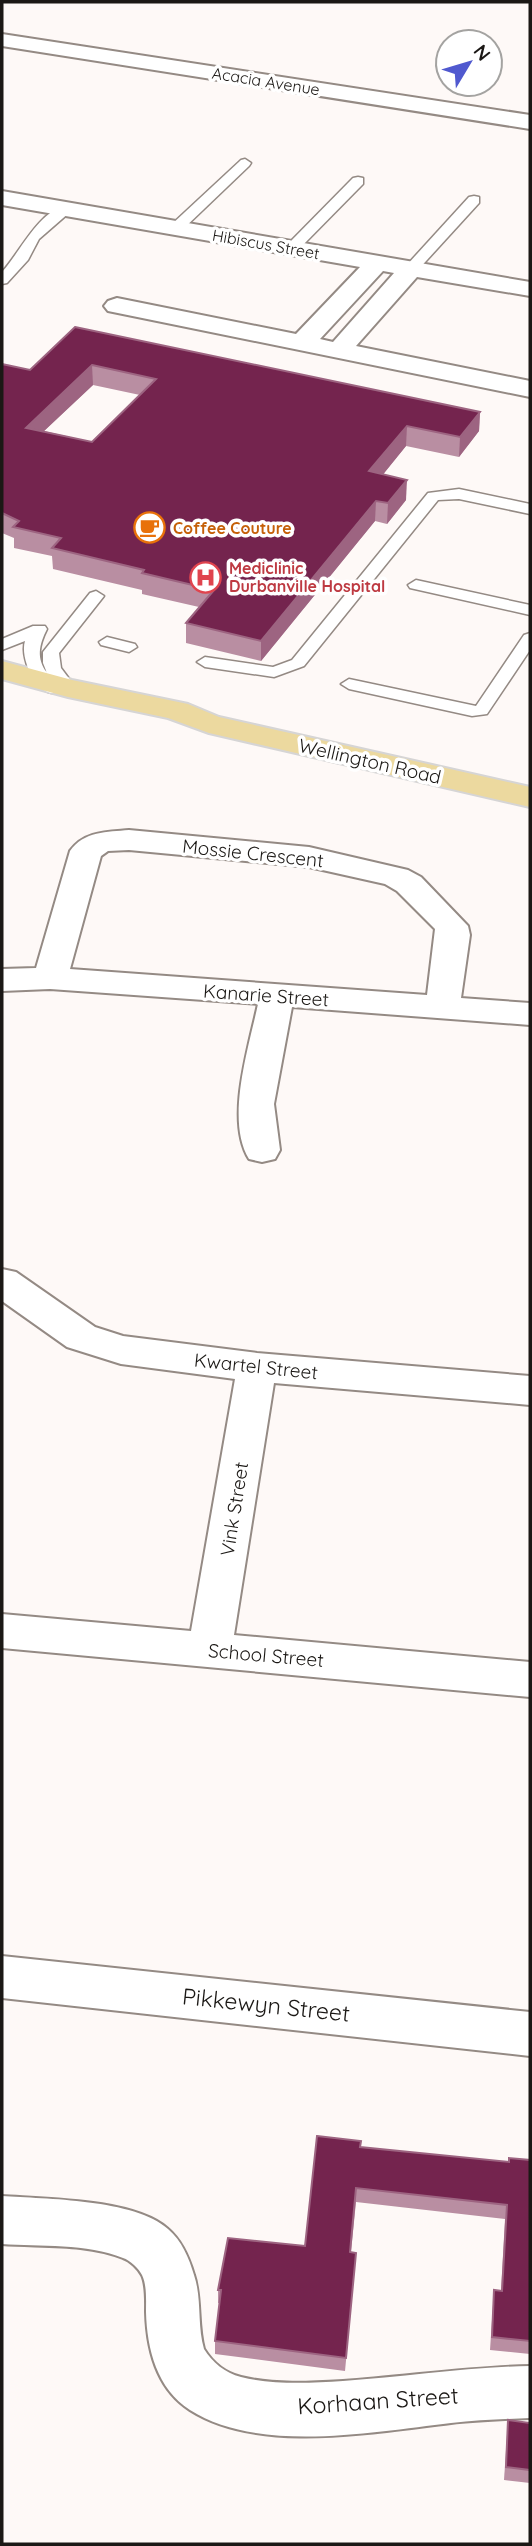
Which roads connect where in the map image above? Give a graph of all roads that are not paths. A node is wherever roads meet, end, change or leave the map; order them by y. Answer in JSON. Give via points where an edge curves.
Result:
{"nodes":[{"id":1,"x":2,"y":40,"type":"edge"},
{"id":2,"x":530,"y":122,"type":"edge"},
{"id":3,"x":245,"y":163,"type":"dead end"},
{"id":4,"x":358,"y":181,"type":"dead end"},
{"id":5,"x":2,"y":198,"type":"edge"},
{"id":6,"x":474,"y":200,"type":"dead end"},
{"id":7,"x":65,"y":209,"type":"junction"},
{"id":8,"x":176,"y":228,"type":"junction"},
{"id":9,"x":292,"y":248,"type":"junction"},
{"id":10,"x":377,"y":263,"type":"junction"},
{"id":11,"x":411,"y":269,"type":"junction"},
{"id":12,"x":2,"y":280,"type":"edge"},
{"id":13,"x":530,"y":289,"type":"edge"},
{"id":14,"x":117,"y":306,"type":"dead end"},
{"id":15,"x":303,"y":342,"type":"junction"},
{"id":16,"x":340,"y":349,"type":"junction"},
{"id":17,"x":530,"y":389,"type":"edge"},
{"id":18,"x":530,"y":509,"type":"edge"},
{"id":19,"x":416,"y":585,"type":"dead end"},
{"id":20,"x":96,"y":596,"type":"dead end"},
{"id":21,"x":530,"y":611,"type":"edge"},
{"id":22,"x":530,"y":638,"type":"edge"},
{"id":23,"x":107,"y":642,"type":"dead end"},
{"id":24,"x":2,"y":645,"type":"edge"},
{"id":25,"x":129,"y":647,"type":"dead end"},
{"id":26,"x":205,"y":662,"type":"dead end"},
{"id":27,"x":2,"y":670,"type":"edge"},
{"id":28,"x":349,"y":684,"type":"dead end"},
{"id":29,"x":2,"y":688,"type":"edge"},
{"id":30,"x":61,"y":691,"type":"junction"},
{"id":31,"x":530,"y":797,"type":"edge"},
{"id":32,"x":50,"y":978,"type":"junction"},
{"id":33,"x":2,"y":980,"type":"edge"},
{"id":34,"x":277,"y":995,"type":"junction"},
{"id":35,"x":442,"y":1008,"type":"junction"},
{"id":36,"x":530,"y":1014,"type":"edge"},
{"id":37,"x":262,"y":1150,"type":"dead end"},
{"id":38,"x":2,"y":1282,"type":"edge"},
{"id":39,"x":257,"y":1367,"type":"junction"},
{"id":40,"x":530,"y":1390,"type":"edge"},
{"id":41,"x":2,"y":1631,"type":"edge"},
{"id":42,"x":210,"y":1650,"type":"junction"},
{"id":43,"x":530,"y":1680,"type":"edge"},
{"id":44,"x":2,"y":1977,"type":"edge"},
{"id":45,"x":530,"y":2034,"type":"edge"},
{"id":46,"x":2,"y":2220,"type":"edge"},
{"id":47,"x":530,"y":2392,"type":"edge"}],
"edges":[{"from":1,"to":2,"type":"street","name":"Acacia Avenue"},
{"from":3,"to":8,"type":"lane"},
{"from":4,"to":9,"type":"lane"},
{"from":5,"to":7,"type":"street","name":"Hibiscus Street"},
{"from":6,"to":11,"type":"lane"},
{"from":7,"to":8,"type":"street","name":"Hibiscus Street"},
{"from":7,"to":12,"type":"lane","via":[[34,237]]},
{"from":8,"to":9,"type":"street","name":"Hibiscus Street"},
{"from":9,"to":10,"type":"street","name":"Hibiscus Street"},
{"from":10,"to":11,"type":"street","name":"Hibiscus Street"},
{"from":10,"to":15,"type":"street"},
{"from":11,"to":13,"type":"street","name":"Hibiscus Street"},
{"from":11,"to":16,"type":"street"},
{"from":14,"to":15,"type":"street"},
{"from":15,"to":16,"type":"street"},
{"from":16,"to":17,"type":"street"},
{"from":18,"to":26,"type":"lane","via":[[459,494],[433,496],[298,663],[274,672]]},
{"from":19,"to":21,"type":"lane"},
{"from":20,"to":30,"type":"lane","via":[[51,652],[49,661]]},
{"from":22,"to":28,"type":"lane","via":[[481,710]]},
{"from":23,"to":25,"type":"lane"},
{"from":24,"to":30,"type":"lane","via":[[39,629],[30,653],[33,667]]},
{"from":27,"to":30,"type":"main road","name":"Wellington Road"},
{"from":29,"to":30,"type":"main road","name":"Wellington Road"},
{"from":30,"to":31,"type":"main road","name":"Wellington Road","via":[[171,725],[209,724]]},
{"from":32,"to":33,"type":"street","name":"Kanarie Street"},
{"from":32,"to":34,"type":"street","name":"Kanarie Street"},
{"from":32,"to":35,"type":"street","name":"Mossie Crescent","via":[[86,851],[100,842],[129,841],[309,857],[396,877],[451,926]]},
{"from":34,"to":35,"type":"street","name":"Kanarie Street"},
{"from":34,"to":37,"type":"street","via":[[256,1104]]},
{"from":35,"to":36,"type":"street","name":"Kanarie Street"},
{"from":38,"to":39,"type":"street","name":"Kwartel Street","via":[[94,1343]]},
{"from":39,"to":40,"type":"street","name":"Kwartel Street"},
{"from":39,"to":42,"type":"street","name":"Vink Street"},
{"from":41,"to":42,"type":"street","name":"School Street"},
{"from":42,"to":43,"type":"street","name":"School Street"},
{"from":44,"to":45,"type":"street","name":"Pikkewyn Street"},
{"from":46,"to":47,"type":"street","name":"Korhaan Street","via":[[104,2230],[147,2244],[170,2279],[172,2339],[180,2361],[190,2378],[234,2403],[341,2408]]}]}
